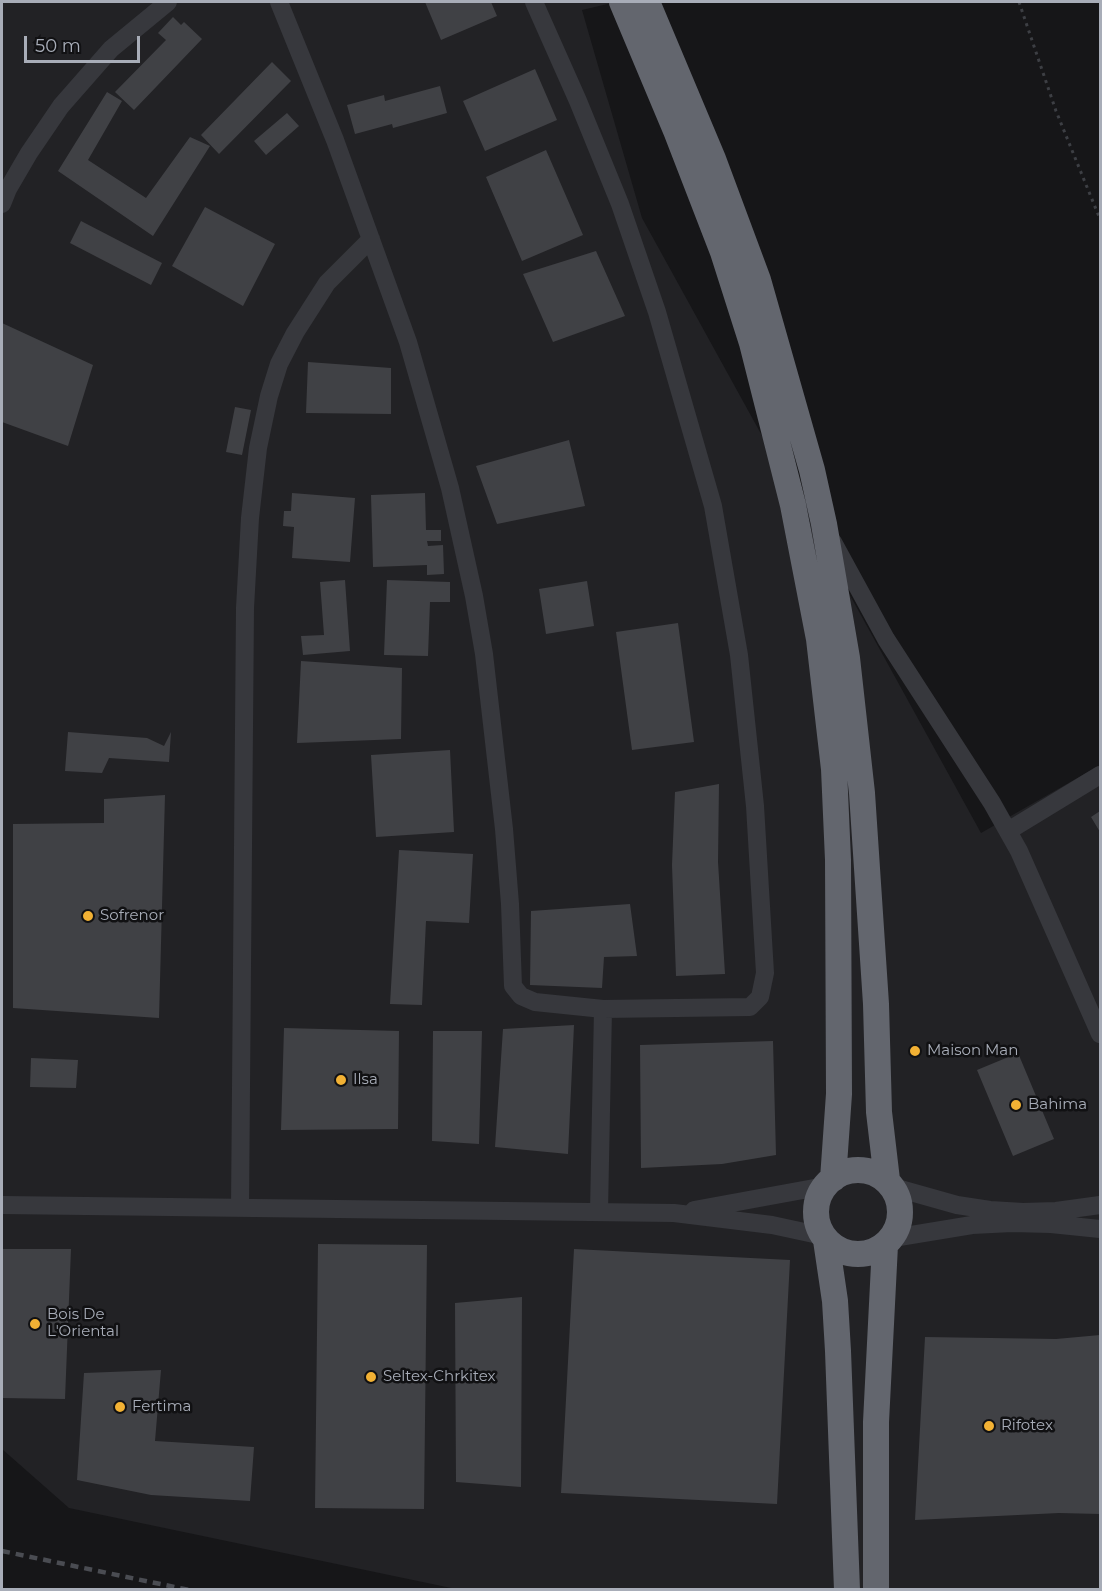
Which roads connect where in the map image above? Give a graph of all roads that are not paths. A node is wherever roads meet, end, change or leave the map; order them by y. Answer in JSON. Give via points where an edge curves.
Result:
{"nodes":[{"id":1,"x":168,"y":2,"type":"edge"},
{"id":2,"x":279,"y":2,"type":"edge"},
{"id":3,"x":534,"y":2,"type":"edge"},
{"id":4,"x":622,"y":2,"type":"edge"},
{"id":5,"x":647,"y":2,"type":"edge"},
{"id":6,"x":4,"y":193,"type":"edge"},
{"id":7,"x":371,"y":239,"type":"junction"},
{"id":8,"x":824,"y":524,"type":"junction"},
{"id":9,"x":1101,"y":776,"type":"edge"},
{"id":10,"x":1008,"y":831,"type":"junction"},
{"id":11,"x":603,"y":1009,"type":"junction"},
{"id":12,"x":1101,"y":1034,"type":"edge"},
{"id":13,"x":829,"y":1182,"type":"junction"},
{"id":14,"x":890,"y":1184,"type":"junction"},
{"id":15,"x":2,"y":1204,"type":"edge"},
{"id":16,"x":1101,"y":1205,"type":"edge"},
{"id":17,"x":240,"y":1208,"type":"junction"},
{"id":18,"x":599,"y":1212,"type":"junction"},
{"id":19,"x":674,"y":1213,"type":"junction"},
{"id":20,"x":1101,"y":1229,"type":"edge"},
{"id":21,"x":824,"y":1238,"type":"junction"},
{"id":22,"x":889,"y":1241,"type":"junction"},
{"id":23,"x":847,"y":1590,"type":"edge"},
{"id":24,"x":876,"y":1590,"type":"edge"}],
"edges":[{"from":1,"to":6,"type":"street","via":[[111,49],[61,106]]},
{"from":2,"to":7,"type":"street"},
{"from":3,"to":11,"type":"street","via":[[620,204],[657,312],[712,506],[739,655],[755,806],[765,973],[760,997],[743,1008]]},
{"from":4,"to":13,"type":"highway","via":[[723,252],[752,343],[793,505],[819,639],[834,769],[838,860],[839,1094]]},
{"from":5,"to":8,"type":"highway","via":[[758,280]]},
{"from":7,"to":11,"type":"street","via":[[408,342],[450,488],[474,596],[504,829],[513,986],[520,996],[535,1002]]},
{"from":7,"to":17,"type":"street","via":[[327,283],[295,333],[268,396],[258,448],[245,608]]},
{"from":8,"to":10,"type":"street","via":[[886,639]]},
{"from":8,"to":14,"type":"highway","via":[[848,658],[861,783],[879,1112]]},
{"from":9,"to":10,"type":"street"},
{"from":10,"to":12,"type":"street"},
{"from":11,"to":18,"type":"street"},
{"from":13,"to":14,"type":"highway","via":[[843,1173],[866,1170]]},
{"from":13,"to":19,"type":"street"},
{"from":13,"to":21,"type":"highway","via":[[816,1207]]},
{"from":14,"to":16,"type":"street","via":[[925,1197],[990,1209],[1023,1212]]},
{"from":14,"to":22,"type":"highway","via":[[901,1213],[899,1226]]},
{"from":15,"to":17,"type":"street"},
{"from":17,"to":18,"type":"street"},
{"from":18,"to":19,"type":"street"},
{"from":19,"to":21,"type":"street","via":[[772,1225]]},
{"from":20,"to":22,"type":"street","via":[[1052,1224],[972,1225]]},
{"from":21,"to":22,"type":"highway","via":[[834,1248],[855,1255],[877,1251]]},
{"from":21,"to":23,"type":"highway","via":[[835,1300]]},
{"from":22,"to":24,"type":"highway","via":[[876,1422]]}]}
